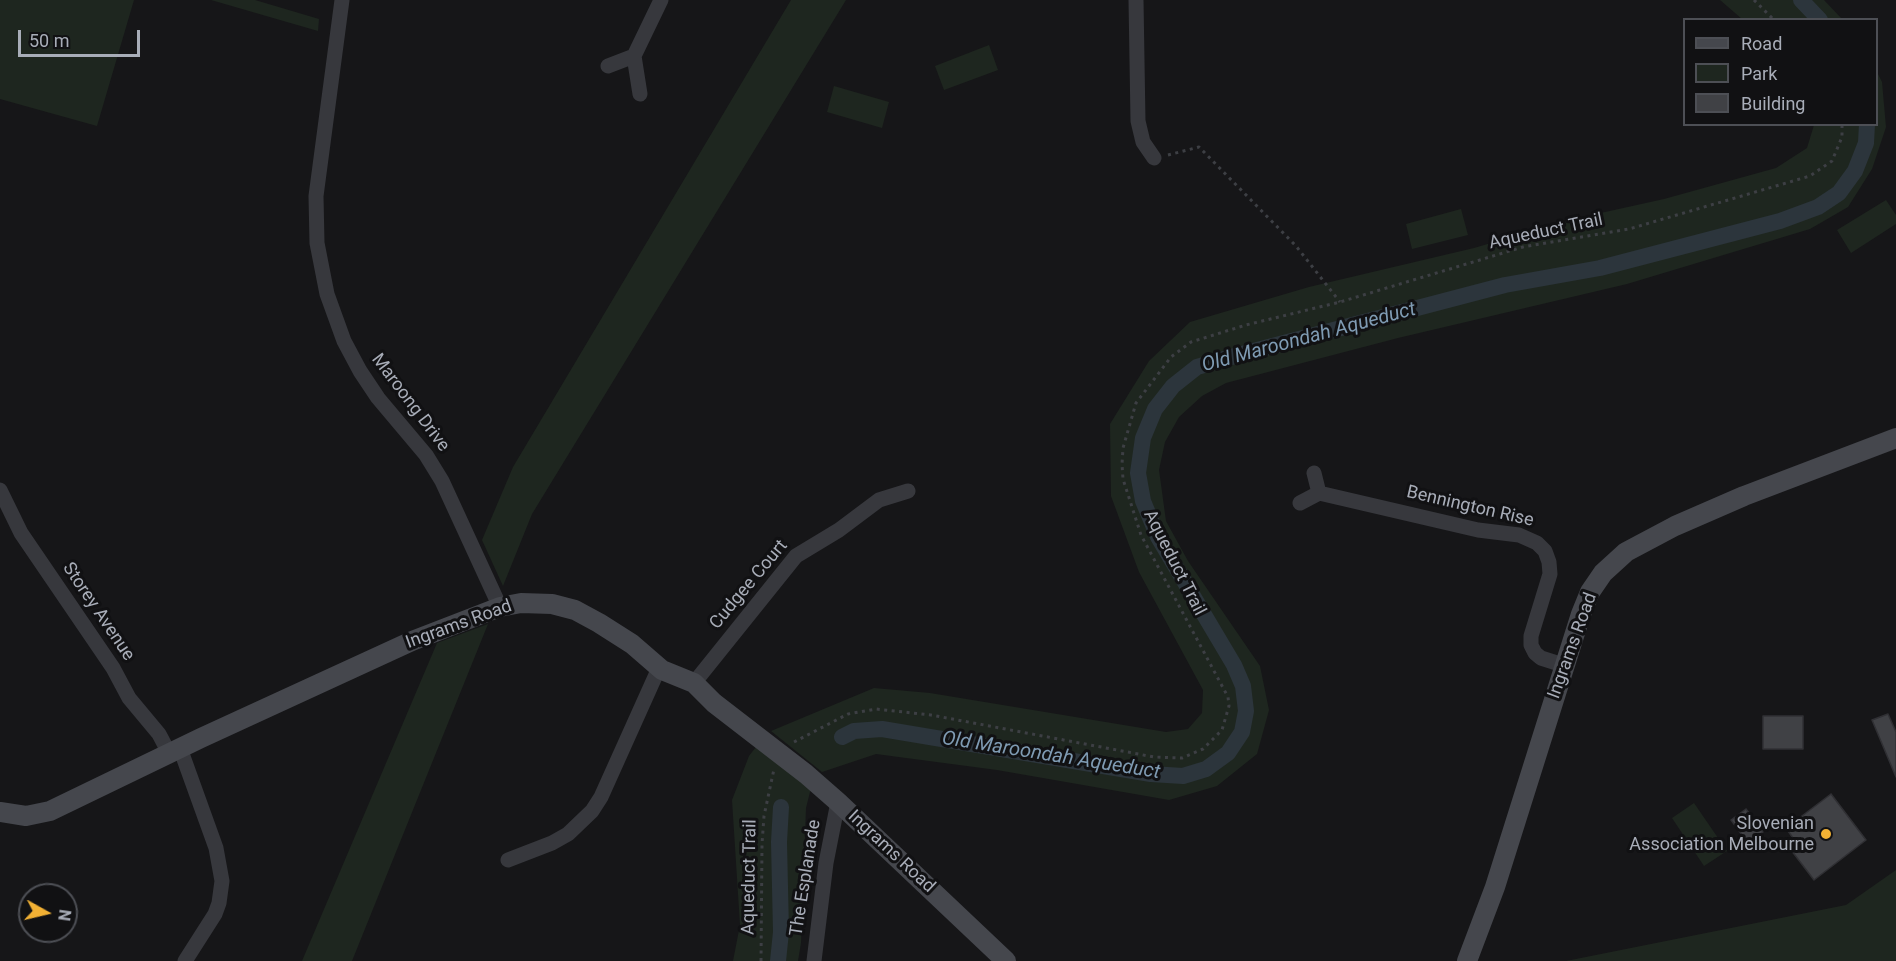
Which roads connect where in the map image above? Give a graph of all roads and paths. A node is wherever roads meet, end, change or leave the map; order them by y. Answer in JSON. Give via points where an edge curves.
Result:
{"nodes":[{"id":1,"x":342,"y":0,"type":"edge"},
{"id":2,"x":661,"y":0,"type":"edge"},
{"id":3,"x":1136,"y":0,"type":"edge"},
{"id":4,"x":1754,"y":0,"type":"edge"},
{"id":5,"x":1772,"y":18,"type":"edge"},
{"id":6,"x":634,"y":56,"type":"junction"},
{"id":7,"x":608,"y":66,"type":"dead end"},
{"id":8,"x":640,"y":94,"type":"dead end"},
{"id":9,"x":1842,"y":126,"type":"edge"},
{"id":10,"x":1154,"y":158,"type":"joint"},
{"id":11,"x":1340,"y":302,"type":"junction"},
{"id":12,"x":1896,"y":438,"type":"edge"},
{"id":13,"x":1314,"y":473,"type":"dead end"},
{"id":14,"x":0,"y":490,"type":"edge"},
{"id":15,"x":908,"y":491,"type":"dead end"},
{"id":16,"x":1319,"y":493,"type":"junction"},
{"id":17,"x":1300,"y":503,"type":"dead end"},
{"id":18,"x":500,"y":607,"type":"junction"},
{"id":19,"x":1563,"y":665,"type":"junction"},
{"id":20,"x":659,"y":668,"type":"junction"},
{"id":21,"x":694,"y":683,"type":"junction"},
{"id":22,"x":174,"y":750,"type":"junction"},
{"id":23,"x":778,"y":752,"type":"junction"},
{"id":24,"x":838,"y":802,"type":"junction"},
{"id":25,"x":0,"y":812,"type":"edge"},
{"id":26,"x":508,"y":860,"type":"dead end"},
{"id":27,"x":184,"y":961,"type":"edge"},
{"id":28,"x":761,"y":961,"type":"edge"},
{"id":29,"x":814,"y":961,"type":"edge"},
{"id":30,"x":1006,"y":961,"type":"edge"},
{"id":31,"x":1467,"y":961,"type":"edge"}],
"edges":[{"from":1,"to":18,"type":"street","name":"Maroong Drive","via":[[316,196],[317,243],[327,294],[360,371],[442,480]]},
{"from":2,"to":6,"type":"street"},
{"from":3,"to":10,"type":"street","via":[[1138,121],[1143,142]]},
{"from":4,"to":5,"type":"path"},
{"from":6,"to":7,"type":"street"},
{"from":6,"to":8,"type":"street"},
{"from":9,"to":11,"type":"path","name":"Aqueduct Trail","via":[[1842,137],[1832,161],[1810,176],[1629,230],[1523,247]]},
{"from":10,"to":11,"type":"path","via":[[1199,147],[1296,246]]},
{"from":11,"to":23,"type":"path","name":"Aqueduct Trail","via":[[1191,342],[1171,357],[1143,393],[1131,417],[1122,464],[1133,515],[1228,697],[1222,730],[1208,745],[1182,758],[1154,757],[931,715],[876,709],[848,714]]},
{"from":12,"to":19,"type":"street","name":"Ingrams Road","via":[[1716,508],[1626,552],[1610,565],[1590,592]]},
{"from":13,"to":16,"type":"street"},
{"from":14,"to":22,"type":"street","name":"Storey Avenue","via":[[21,534],[113,668],[129,698]]},
{"from":15,"to":21,"type":"street","name":"Cudgee Court","via":[[879,500],[795,556]]},
{"from":16,"to":17,"type":"street"},
{"from":16,"to":19,"type":"street","name":"Bennington Rise","via":[[1478,530],[1519,535],[1537,543],[1545,551],[1550,574],[1531,645],[1534,653]]},
{"from":18,"to":20,"type":"street","name":"Ingrams Road","via":[[531,602],[574,610],[622,637]]},
{"from":18,"to":22,"type":"street","name":"Ingrams Road","via":[[372,658]]},
{"from":19,"to":31,"type":"street","name":"Ingrams Road","via":[[1496,887]]},
{"from":20,"to":21,"type":"street","name":"Ingrams Road"},
{"from":20,"to":26,"type":"street","via":[[602,797],[592,811],[568,834]]},
{"from":21,"to":23,"type":"street","name":"Ingrams Road"},
{"from":22,"to":25,"type":"street","name":"Ingrams Road","via":[[51,811],[26,816]]},
{"from":22,"to":27,"type":"street","name":"Storey Avenue","via":[[216,848],[222,881],[215,914]]},
{"from":23,"to":24,"type":"street","name":"Ingrams Road"},
{"from":23,"to":28,"type":"path","name":"Aqueduct Trail","via":[[763,825]]},
{"from":24,"to":29,"type":"street","name":"The Esplanade"},
{"from":24,"to":30,"type":"street","name":"Ingrams Road"}]}
